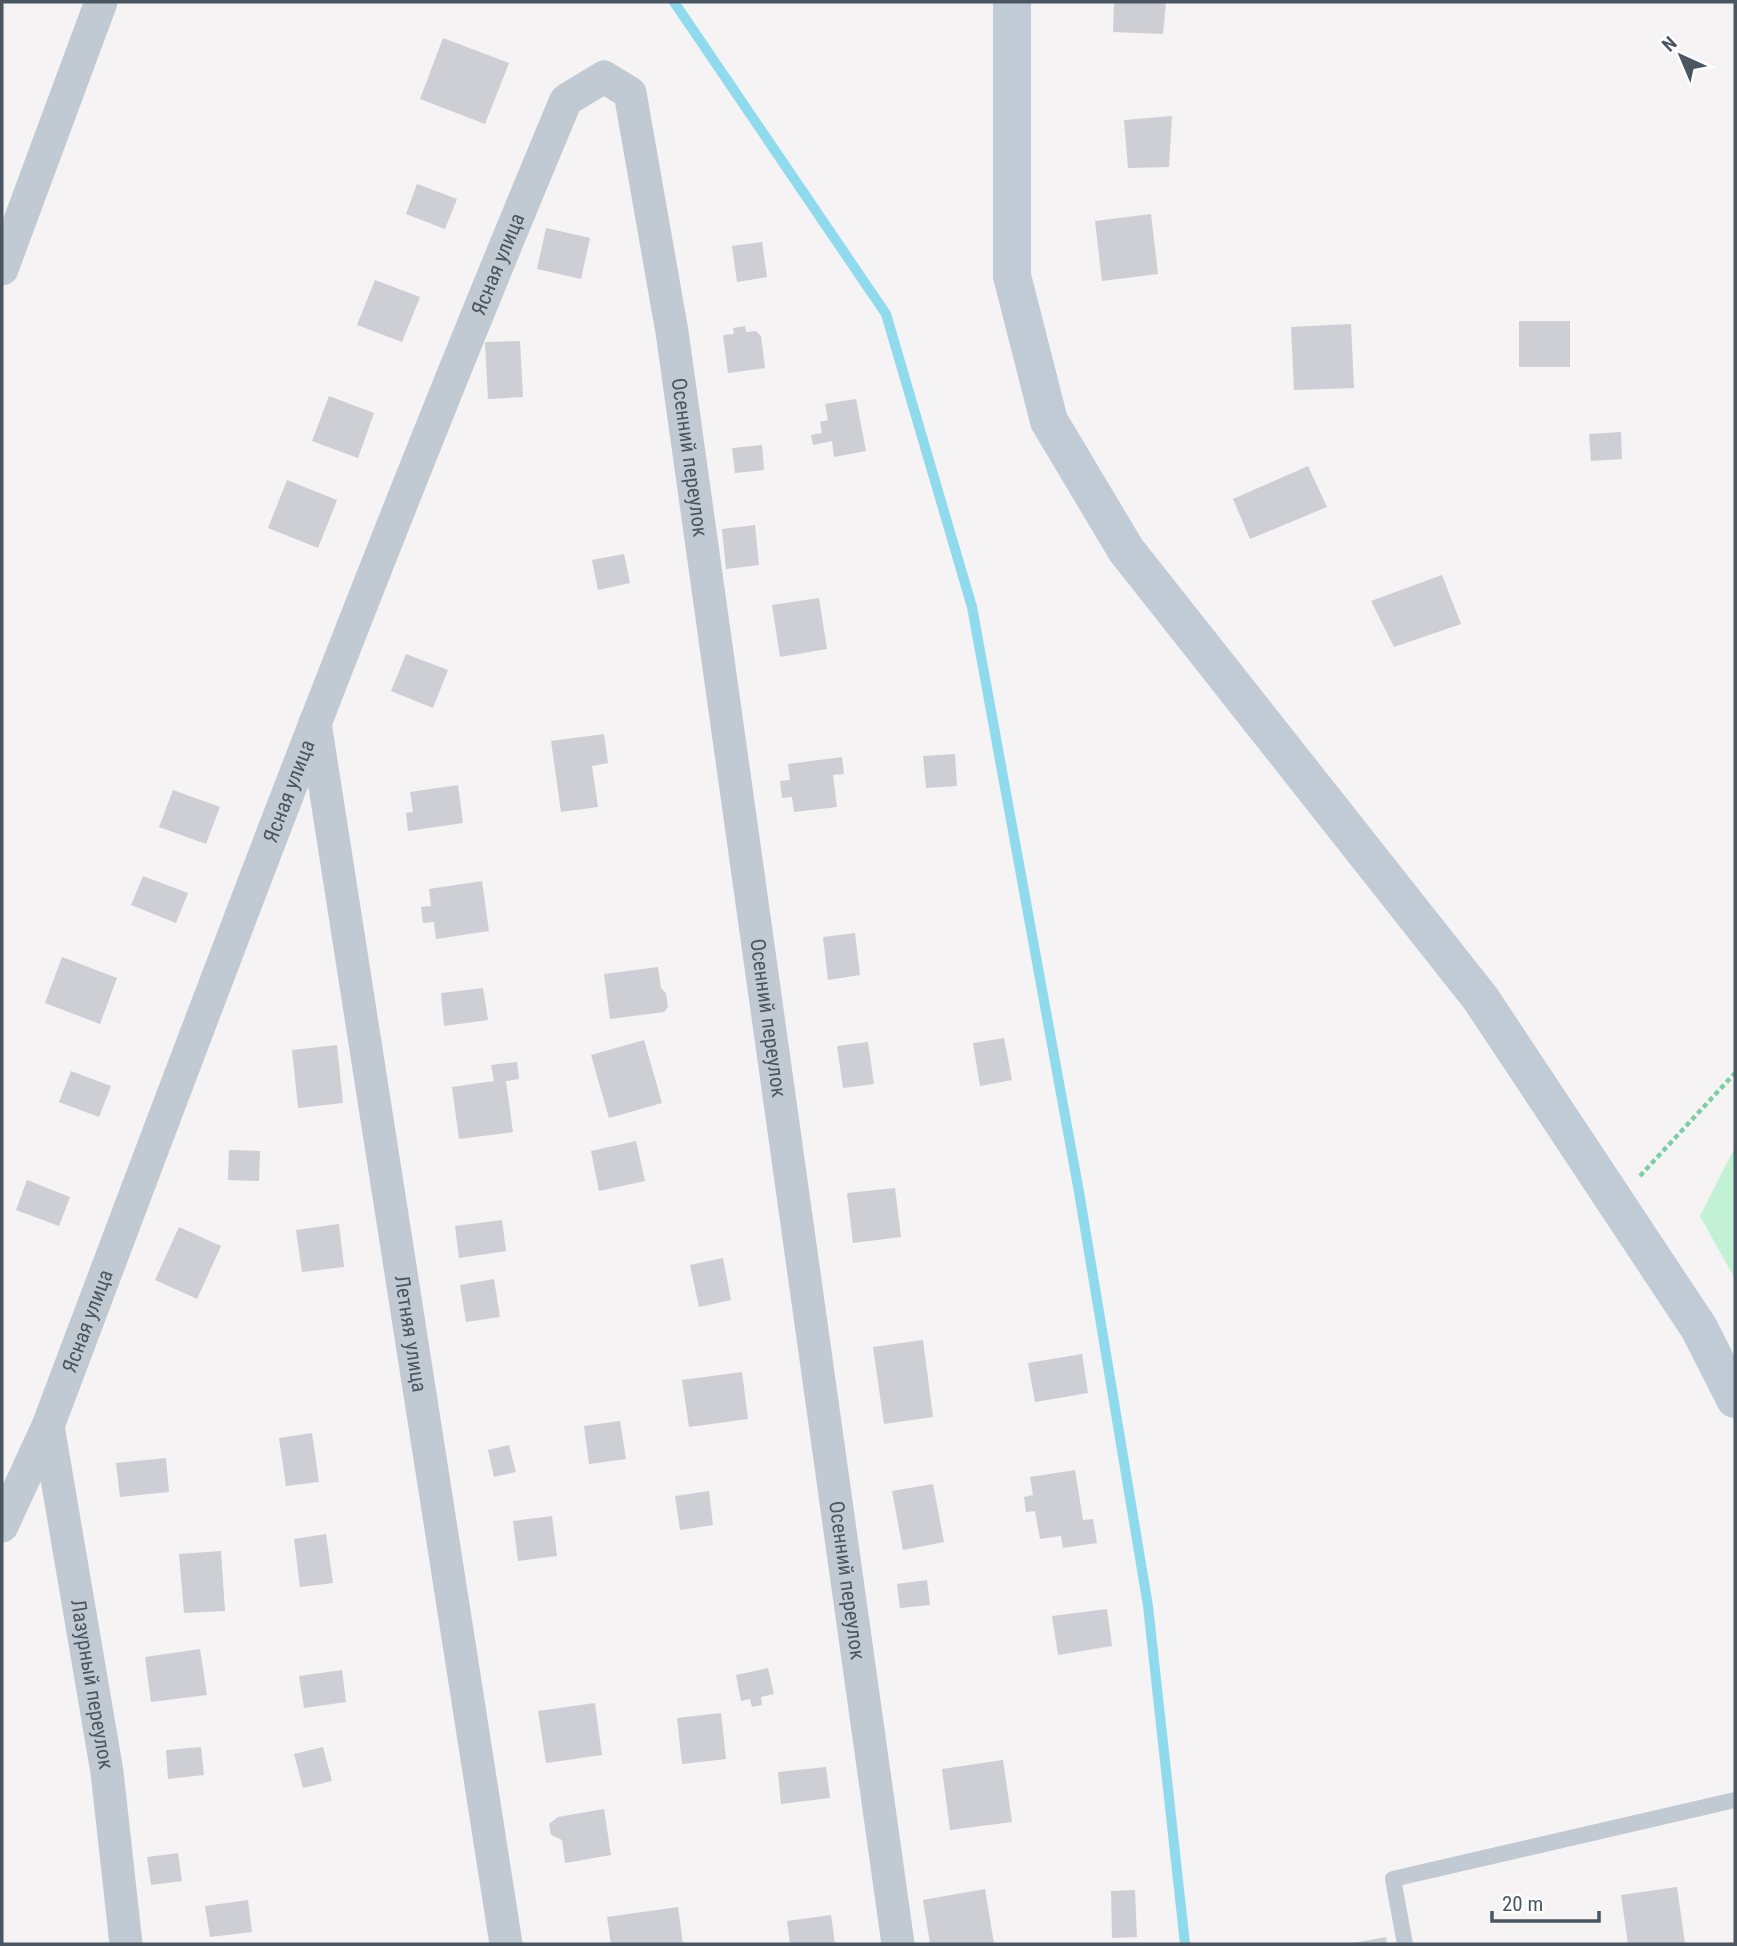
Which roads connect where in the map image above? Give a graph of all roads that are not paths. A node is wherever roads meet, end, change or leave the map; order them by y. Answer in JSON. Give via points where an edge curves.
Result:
{"nodes":[{"id":1,"x":101,"y":2,"type":"edge"},
{"id":2,"x":1012,"y":2,"type":"edge"},
{"id":3,"x":617,"y":85,"type":"joint"},
{"id":4,"x":2,"y":268,"type":"edge"},
{"id":5,"x":315,"y":721,"type":"junction"},
{"id":6,"x":1735,"y":1399,"type":"edge"},
{"id":7,"x":48,"y":1426,"type":"junction"},
{"id":8,"x":2,"y":1526,"type":"edge"},
{"id":9,"x":1735,"y":1800,"type":"edge"},
{"id":10,"x":126,"y":1944,"type":"edge"},
{"id":11,"x":506,"y":1944,"type":"edge"},
{"id":12,"x":898,"y":1944,"type":"edge"},
{"id":13,"x":1405,"y":1944,"type":"edge"}],
"edges":[{"from":1,"to":4,"type":"street"},
{"from":2,"to":6,"type":"main road","via":[[1012,276],[1049,421],[1126,550],[1481,999],[1699,1328]]},
{"from":3,"to":5,"type":"street","name":"Ясная улица","via":[[566,100],[444,391]]},
{"from":3,"to":12,"type":"street","name":"Осенний переулок","via":[[672,332]]},
{"from":5,"to":7,"type":"street","name":"Ясная улица"},
{"from":5,"to":11,"type":"street","name":"Летняя улица"},
{"from":7,"to":8,"type":"street","name":"Ясная улица"},
{"from":7,"to":10,"type":"street","name":"Лазурный переулок","via":[[107,1772]]},
{"from":9,"to":13,"type":"lane","via":[[1393,1879]]}]}
